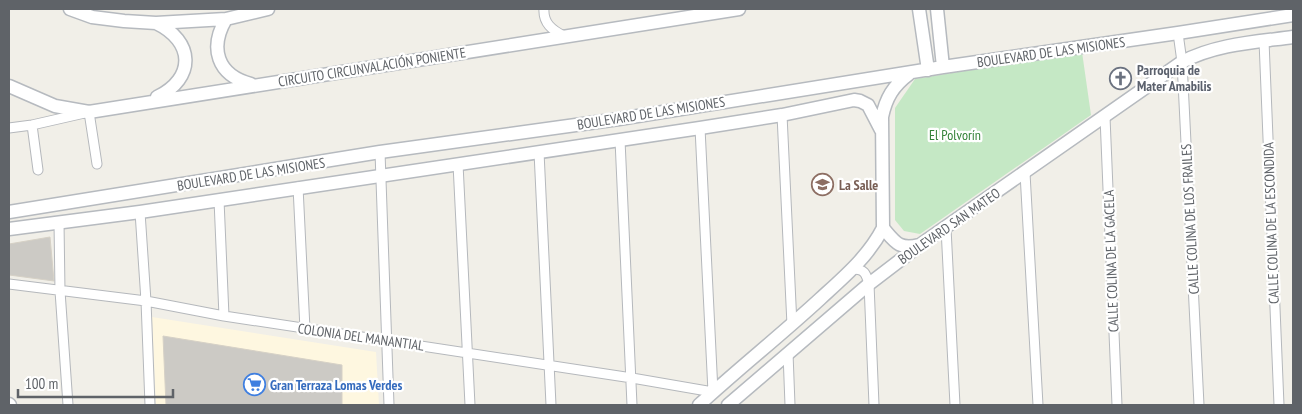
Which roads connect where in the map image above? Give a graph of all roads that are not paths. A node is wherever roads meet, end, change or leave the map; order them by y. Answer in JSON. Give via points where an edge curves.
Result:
{"nodes":[{"id":1,"x":70,"y":9,"type":"edge"},
{"id":2,"x":268,"y":9,"type":"edge"},
{"id":3,"x":544,"y":9,"type":"edge"},
{"id":4,"x":737,"y":9,"type":"edge"},
{"id":5,"x":919,"y":9,"type":"edge"},
{"id":6,"x":937,"y":9,"type":"edge"},
{"id":7,"x":1293,"y":15,"type":"edge"},
{"id":8,"x":226,"y":19,"type":"junction"},
{"id":9,"x":156,"y":23,"type":"junction"},
{"id":10,"x":1178,"y":33,"type":"junction"},
{"id":11,"x":564,"y":36,"type":"junction"},
{"id":12,"x":1293,"y":37,"type":"edge"},
{"id":13,"x":1264,"y":41,"type":"junction"},
{"id":14,"x":1182,"y":62,"type":"junction"},
{"id":15,"x":943,"y":67,"type":"junction"},
{"id":16,"x":928,"y":70,"type":"junction"},
{"id":17,"x":909,"y":74,"type":"junction"},
{"id":18,"x":259,"y":85,"type":"junction"},
{"id":19,"x":9,"y":86,"type":"edge"},
{"id":20,"x":146,"y":102,"type":"junction"},
{"id":21,"x":90,"y":112,"type":"junction"},
{"id":22,"x":782,"y":115,"type":"junction"},
{"id":23,"x":1105,"y":117,"type":"junction"},
{"id":24,"x":32,"y":125,"type":"junction"},
{"id":25,"x":9,"y":128,"type":"edge"},
{"id":26,"x":700,"y":128,"type":"junction"},
{"id":27,"x":881,"y":130,"type":"junction"},
{"id":28,"x":620,"y":140,"type":"junction"},
{"id":29,"x":380,"y":152,"type":"junction"},
{"id":30,"x":539,"y":152,"type":"junction"},
{"id":31,"x":97,"y":164,"type":"dead end"},
{"id":32,"x":458,"y":164,"type":"junction"},
{"id":33,"x":38,"y":170,"type":"dead end"},
{"id":34,"x":1025,"y":173,"type":"junction"},
{"id":35,"x":381,"y":175,"type":"junction"},
{"id":36,"x":298,"y":188,"type":"junction"},
{"id":37,"x":218,"y":200,"type":"junction"},
{"id":38,"x":9,"y":212,"type":"edge"},
{"id":39,"x":140,"y":212,"type":"junction"},
{"id":40,"x":59,"y":222,"type":"junction"},
{"id":41,"x":883,"y":228,"type":"junction"},
{"id":42,"x":946,"y":228,"type":"junction"},
{"id":43,"x":9,"y":229,"type":"edge"},
{"id":44,"x":920,"y":245,"type":"junction"},
{"id":45,"x":853,"y":269,"type":"junction"},
{"id":46,"x":9,"y":284,"type":"edge"},
{"id":47,"x":869,"y":284,"type":"junction"},
{"id":48,"x":60,"y":291,"type":"junction"},
{"id":49,"x":146,"y":301,"type":"junction"},
{"id":50,"x":224,"y":316,"type":"junction"},
{"id":51,"x":792,"y":325,"type":"junction"},
{"id":52,"x":305,"y":329,"type":"junction"},
{"id":53,"x":387,"y":340,"type":"junction"},
{"id":54,"x":467,"y":353,"type":"junction"},
{"id":55,"x":788,"y":353,"type":"junction"},
{"id":56,"x":549,"y":366,"type":"junction"},
{"id":57,"x":632,"y":378,"type":"junction"},
{"id":58,"x":713,"y":392,"type":"junction"},
{"id":59,"x":68,"y":405,"type":"edge"},
{"id":60,"x":150,"y":405,"type":"edge"},
{"id":61,"x":389,"y":405,"type":"edge"},
{"id":62,"x":470,"y":405,"type":"edge"},
{"id":63,"x":551,"y":405,"type":"edge"},
{"id":64,"x":632,"y":405,"type":"edge"},
{"id":65,"x":699,"y":405,"type":"edge"},
{"id":66,"x":728,"y":405,"type":"edge"},
{"id":67,"x":790,"y":405,"type":"edge"},
{"id":68,"x":874,"y":405,"type":"edge"},
{"id":69,"x":955,"y":405,"type":"edge"},
{"id":70,"x":1038,"y":405,"type":"edge"},
{"id":71,"x":1118,"y":405,"type":"edge"},
{"id":72,"x":1198,"y":405,"type":"edge"},
{"id":73,"x":1279,"y":405,"type":"edge"}],
"edges":[{"from":1,"to":9,"type":"main road","via":[[92,17]]},
{"from":2,"to":8,"type":"main road"},
{"from":3,"to":11,"type":"street","via":[[547,24]]},
{"from":4,"to":11,"type":"main road","name":"CIRCUITO CIRCUNVALACIÓN PONIENTE"},
{"from":5,"to":16,"type":"main road"},
{"from":6,"to":15,"type":"main road"},
{"from":7,"to":10,"type":"main road","name":"BOULEVARD DE LAS MISIONES"},
{"from":8,"to":9,"type":"main road"},
{"from":8,"to":18,"type":"main road","via":[[217,42],[218,59],[237,79]]},
{"from":9,"to":20,"type":"main road","via":[[177,40],[184,52],[186,66],[174,87]]},
{"from":10,"to":14,"type":"street","name":"CALLE COLINA DE LOS FRAILES"},
{"from":10,"to":15,"type":"main road","name":"BOULEVARD DE LAS MISIONES"},
{"from":11,"to":18,"type":"main road","name":"CIRCUITO CIRCUNVALACIÓN PONIENTE"},
{"from":12,"to":13,"type":"main road"},
{"from":13,"to":14,"type":"main road","via":[[1212,49]]},
{"from":13,"to":73,"type":"street","name":"CALLE COLINA DE LA ESCONDIDA"},
{"from":14,"to":23,"type":"main road","name":"BOULEVARD SAN MATEO"},
{"from":14,"to":72,"type":"street","name":"CALLE COLINA DE LOS FRAILES"},
{"from":15,"to":16,"type":"main road","name":"BOULEVARD DE LAS MISIONES"},
{"from":16,"to":17,"type":"main road","name":"BOULEVARD DE LAS MISIONES"},
{"from":17,"to":27,"type":"main road","via":[[894,87],[884,104]]},
{"from":17,"to":29,"type":"main road","name":"BOULEVARD DE LAS MISIONES"},
{"from":18,"to":20,"type":"main road","name":"CIRCUITO CIRCUNVALACIÓN PONIENTE"},
{"from":19,"to":21,"type":"main road","name":"CIRCUITO CIRCUNVALACIÓN PONIENTE","via":[[55,106]]},
{"from":20,"to":21,"type":"main road","name":"CIRCUITO CIRCUNVALACIÓN PONIENTE"},
{"from":21,"to":24,"type":"street"},
{"from":21,"to":31,"type":"street"},
{"from":22,"to":26,"type":"main road","name":"BOULEVARD DE LAS MISIONES"},
{"from":22,"to":27,"type":"main road","name":"BOULEVARD DE LAS MISIONES","via":[[860,101],[868,105]]},
{"from":22,"to":51,"type":"street"},
{"from":23,"to":34,"type":"main road","name":"BOULEVARD SAN MATEO"},
{"from":23,"to":71,"type":"street","name":"CALLE COLINA DE LA GACELA"},
{"from":24,"to":25,"type":"street"},
{"from":24,"to":33,"type":"street"},
{"from":26,"to":28,"type":"main road","name":"BOULEVARD DE LAS MISIONES"},
{"from":26,"to":58,"type":"street"},
{"from":27,"to":41,"type":"main road"},
{"from":28,"to":30,"type":"main road","name":"BOULEVARD DE LAS MISIONES"},
{"from":28,"to":57,"type":"street"},
{"from":29,"to":35,"type":"street"},
{"from":29,"to":38,"type":"main road","name":"BOULEVARD DE LAS MISIONES"},
{"from":30,"to":32,"type":"main road","name":"BOULEVARD DE LAS MISIONES"},
{"from":30,"to":56,"type":"street"},
{"from":32,"to":35,"type":"main road","name":"BOULEVARD DE LAS MISIONES"},
{"from":32,"to":54,"type":"street"},
{"from":34,"to":42,"type":"main road","name":"BOULEVARD SAN MATEO"},
{"from":34,"to":70,"type":"street"},
{"from":35,"to":36,"type":"main road","name":"BOULEVARD DE LAS MISIONES"},
{"from":35,"to":53,"type":"street"},
{"from":36,"to":37,"type":"main road","name":"BOULEVARD DE LAS MISIONES"},
{"from":36,"to":52,"type":"street"},
{"from":37,"to":39,"type":"main road","name":"BOULEVARD DE LAS MISIONES"},
{"from":37,"to":50,"type":"street"},
{"from":39,"to":40,"type":"main road","name":"BOULEVARD DE LAS MISIONES"},
{"from":39,"to":49,"type":"street"},
{"from":40,"to":43,"type":"main road","name":"BOULEVARD DE LAS MISIONES"},
{"from":40,"to":48,"type":"street"},
{"from":41,"to":44,"type":"main road","via":[[900,245],[907,248]]},
{"from":41,"to":45,"type":"main road"},
{"from":42,"to":44,"type":"main road","name":"BOULEVARD SAN MATEO"},
{"from":42,"to":69,"type":"street"},
{"from":44,"to":47,"type":"main road","name":"BOULEVARD SAN MATEO"},
{"from":45,"to":47,"type":"street","via":[[864,271]]},
{"from":45,"to":51,"type":"main road"},
{"from":46,"to":48,"type":"street","name":"COLONIA DEL MANANTIAL"},
{"from":47,"to":55,"type":"main road","name":"BOULEVARD SAN MATEO"},
{"from":47,"to":68,"type":"street"},
{"from":48,"to":49,"type":"street","name":"COLONIA DEL MANANTIAL"},
{"from":48,"to":59,"type":"street"},
{"from":49,"to":50,"type":"street","name":"COLONIA DEL MANANTIAL"},
{"from":49,"to":60,"type":"street"},
{"from":50,"to":52,"type":"street","name":"COLONIA DEL MANANTIAL"},
{"from":51,"to":58,"type":"main road"},
{"from":52,"to":53,"type":"street","name":"COLONIA DEL MANANTIAL"},
{"from":53,"to":54,"type":"street","name":"COLONIA DEL MANANTIAL"},
{"from":53,"to":61,"type":"street"},
{"from":54,"to":56,"type":"street","name":"COLONIA DEL MANANTIAL"},
{"from":54,"to":62,"type":"street"},
{"from":55,"to":66,"type":"main road","name":"BOULEVARD SAN MATEO"},
{"from":55,"to":67,"type":"street"},
{"from":56,"to":57,"type":"street","name":"COLONIA DEL MANANTIAL"},
{"from":56,"to":63,"type":"street"},
{"from":57,"to":58,"type":"street","name":"COLONIA DEL MANANTIAL"},
{"from":57,"to":64,"type":"street"},
{"from":58,"to":65,"type":"main road"}]}
